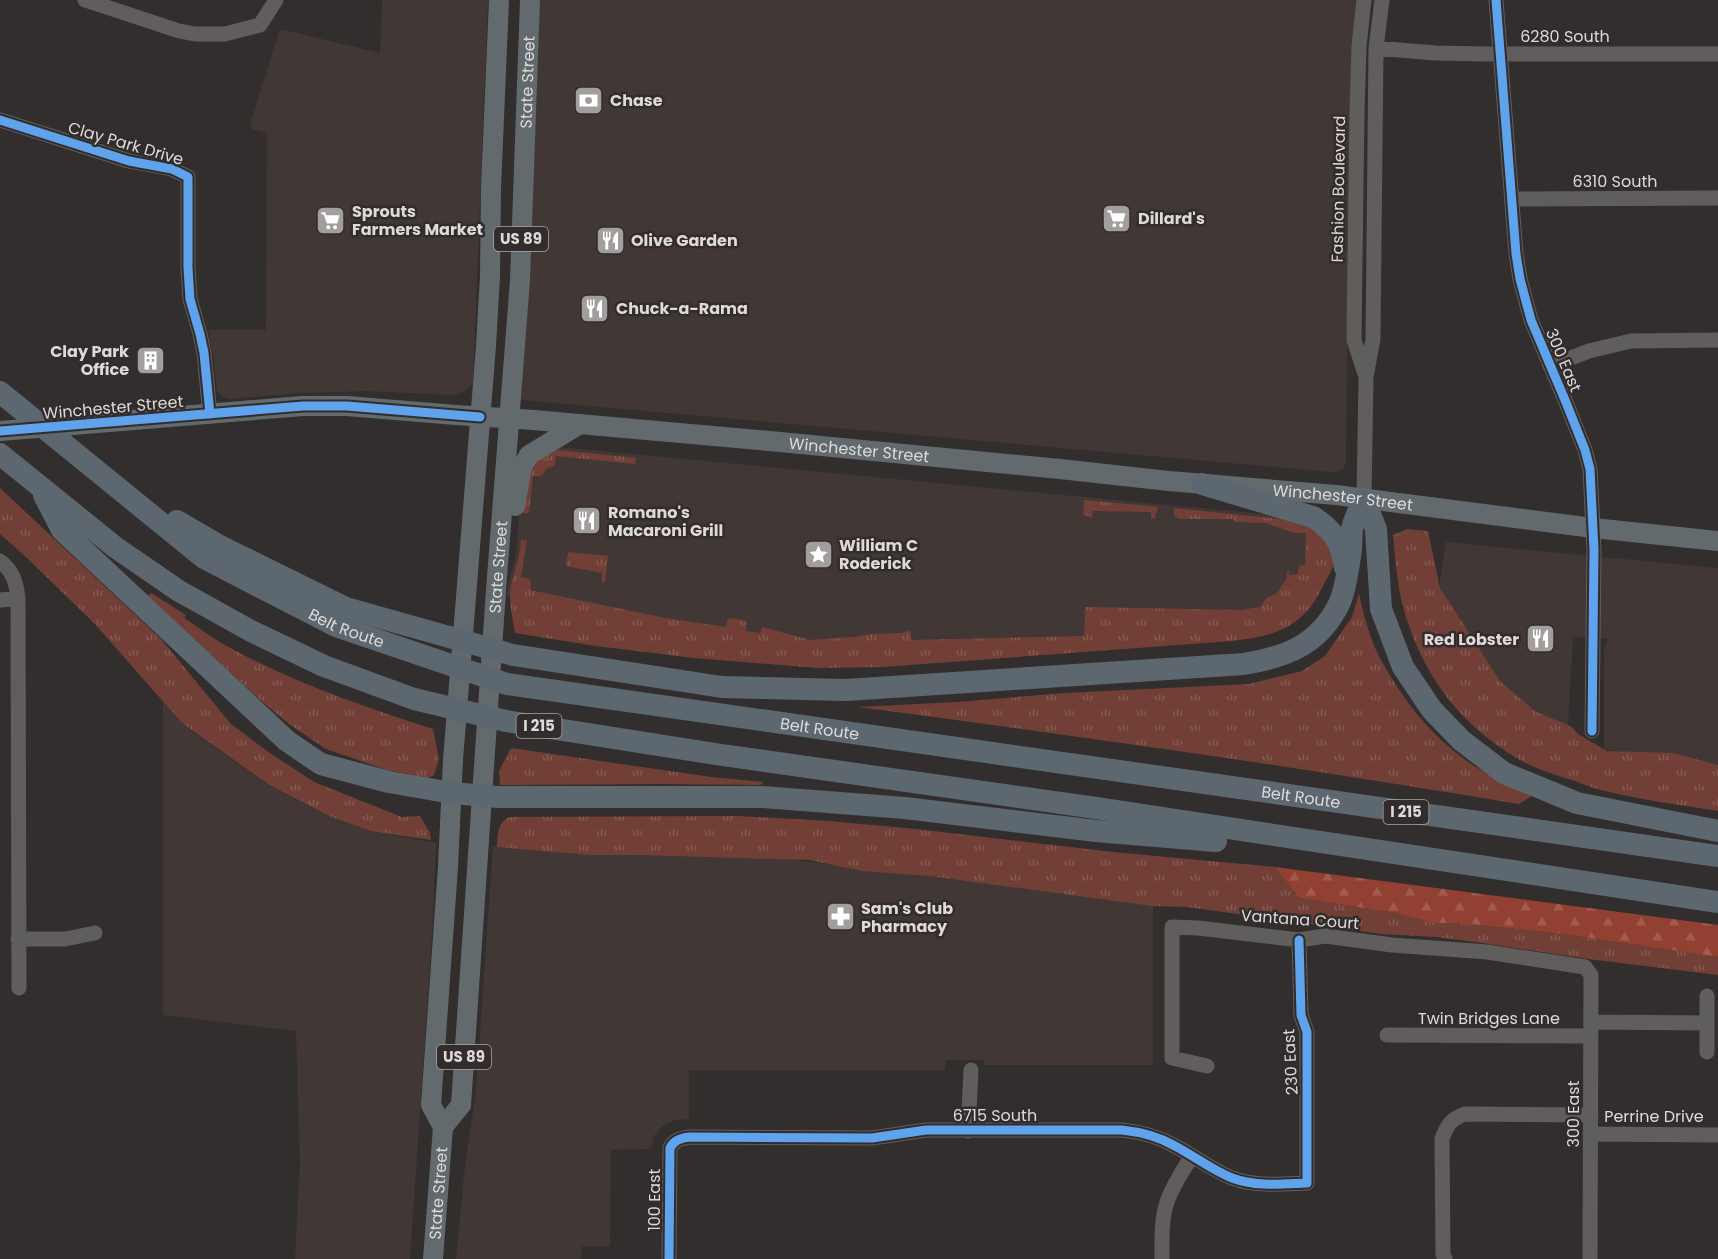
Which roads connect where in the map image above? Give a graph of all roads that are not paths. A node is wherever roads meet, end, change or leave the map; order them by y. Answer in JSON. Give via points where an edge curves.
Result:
{"nodes":[{"id":1,"x":85,"y":0,"type":"edge"},
{"id":2,"x":276,"y":0,"type":"edge"},
{"id":3,"x":499,"y":0,"type":"edge"},
{"id":4,"x":530,"y":0,"type":"edge"},
{"id":5,"x":1364,"y":0,"type":"edge"},
{"id":6,"x":1382,"y":0,"type":"edge"},
{"id":7,"x":1496,"y":0,"type":"edge"},
{"id":8,"x":1376,"y":48,"type":"junction"},
{"id":9,"x":1500,"y":54,"type":"junction"},
{"id":10,"x":1718,"y":54,"type":"edge"},
{"id":11,"x":0,"y":120,"type":"edge"},
{"id":12,"x":1718,"y":198,"type":"edge"},
{"id":13,"x":1512,"y":199,"type":"junction"},
{"id":14,"x":1718,"y":340,"type":"edge"},
{"id":15,"x":1550,"y":366,"type":"junction"},
{"id":16,"x":1366,"y":376,"type":"junction"},
{"id":17,"x":0,"y":392,"type":"edge"},
{"id":18,"x":210,"y":414,"type":"junction"},
{"id":19,"x":480,"y":417,"type":"junction"},
{"id":20,"x":510,"y":418,"type":"junction"},
{"id":21,"x":580,"y":424,"type":"junction"},
{"id":22,"x":0,"y":431,"type":"edge"},
{"id":23,"x":0,"y":454,"type":"edge"},
{"id":24,"x":106,"y":478,"type":"junction"},
{"id":25,"x":1202,"y":484,"type":"junction"},
{"id":26,"x":39,"y":485,"type":"junction"},
{"id":27,"x":1364,"y":499,"type":"junction"},
{"id":28,"x":1593,"y":528,"type":"junction"},
{"id":29,"x":1718,"y":541,"type":"edge"},
{"id":30,"x":0,"y":561,"type":"edge"},
{"id":31,"x":1346,"y":577,"type":"junction"},
{"id":32,"x":496,"y":590,"type":"junction"},
{"id":33,"x":18,"y":598,"type":"junction"},
{"id":34,"x":0,"y":600,"type":"edge"},
{"id":35,"x":1592,"y":731,"type":"dead end"},
{"id":36,"x":452,"y":793,"type":"junction"},
{"id":37,"x":482,"y":796,"type":"junction"},
{"id":38,"x":1718,"y":831,"type":"edge"},
{"id":39,"x":1718,"y":856,"type":"edge"},
{"id":40,"x":1413,"y":857,"type":"junction"},
{"id":41,"x":1718,"y":902,"type":"edge"},
{"id":42,"x":95,"y":933,"type":"dead end"},
{"id":43,"x":18,"y":939,"type":"junction"},
{"id":44,"x":1299,"y":940,"type":"junction"},
{"id":45,"x":1588,"y":970,"type":"joint"},
{"id":46,"x":19,"y":988,"type":"dead end"},
{"id":47,"x":1707,"y":996,"type":"dead end"},
{"id":48,"x":1707,"y":1023,"type":"junction"},
{"id":49,"x":1591,"y":1029,"type":"junction"},
{"id":50,"x":1388,"y":1035,"type":"dead end"},
{"id":51,"x":1707,"y":1052,"type":"dead end"},
{"id":52,"x":1207,"y":1066,"type":"dead end"},
{"id":53,"x":971,"y":1070,"type":"dead end"},
{"id":54,"x":1591,"y":1114,"type":"junction"},
{"id":55,"x":443,"y":1127,"type":"junction"},
{"id":56,"x":968,"y":1131,"type":"junction"},
{"id":57,"x":1590,"y":1134,"type":"junction"},
{"id":58,"x":1718,"y":1135,"type":"edge"},
{"id":59,"x":673,"y":1143,"type":"joint"},
{"id":60,"x":1192,"y":1156,"type":"junction"},
{"id":61,"x":1307,"y":1183,"type":"joint"},
{"id":62,"x":433,"y":1259,"type":"edge"},
{"id":63,"x":669,"y":1259,"type":"edge"},
{"id":64,"x":1162,"y":1259,"type":"edge"},
{"id":65,"x":1445,"y":1259,"type":"edge"},
{"id":66,"x":1590,"y":1259,"type":"edge"}],
"edges":[{"from":1,"to":2,"type":"street","via":[[179,31],[210,35],[260,25]]},
{"from":3,"to":19,"type":"main road","name":"State Street","number":"US 89","via":[[490,276]]},
{"from":4,"to":20,"type":"main road","name":"State Street","number":"US 89"},
{"from":5,"to":16,"type":"street","name":"Fashion Boulevard","via":[[1357,112],[1354,340]]},
{"from":6,"to":8,"type":"street","name":"Fashion Boulevard"},
{"from":7,"to":9,"type":"street","name":"300 East"},
{"from":8,"to":9,"type":"street","name":"6280 South"},
{"from":8,"to":16,"type":"street","name":"Fashion Boulevard","via":[[1373,339]]},
{"from":9,"to":10,"type":"street","name":"6280 South"},
{"from":9,"to":13,"type":"street","name":"300 East"},
{"from":11,"to":18,"type":"street","name":"Clay Park Drive","via":[[129,161],[172,169],[188,177],[190,299],[204,352]]},
{"from":12,"to":13,"type":"street","name":"6310 South"},
{"from":13,"to":15,"type":"street","name":"300 East","via":[[1524,297]]},
{"from":14,"to":15,"type":"street","via":[[1631,341]]},
{"from":15,"to":28,"type":"street","name":"300 East","via":[[1587,459]]},
{"from":16,"to":27,"type":"street","name":"Fashion Boulevard"},
{"from":17,"to":24,"type":"highway","name":"Belt Route","number":"I 215"},
{"from":18,"to":19,"type":"main road","name":"Winchester Street","via":[[347,406]]},
{"from":18,"to":22,"type":"main road","name":"Winchester Street"},
{"from":19,"to":20,"type":"main road","name":"Winchester Street"},
{"from":19,"to":36,"type":"main road","name":"State Street","number":"US 89"},
{"from":20,"to":21,"type":"main road","name":"Winchester Street"},
{"from":20,"to":32,"type":"main road","name":"State Street","number":"US 89"},
{"from":21,"to":25,"type":"main road","name":"Winchester Street"},
{"from":21,"to":32,"type":"main road","via":[[529,455],[522,467],[511,549]]},
{"from":23,"to":26,"type":"highway","number":"I 215"},
{"from":24,"to":31,"type":"highway","via":[[218,545],[346,608],[513,655],[722,687],[846,690],[1270,660],[1302,647],[1322,630],[1339,604]]},
{"from":24,"to":39,"type":"highway","name":"Belt Route","number":"I 215","via":[[204,558],[336,626],[507,684]]},
{"from":25,"to":27,"type":"main road","name":"Winchester Street"},
{"from":25,"to":31,"type":"highway","via":[[1322,522],[1341,545]]},
{"from":26,"to":36,"type":"highway","via":[[62,530],[287,741],[321,764]]},
{"from":26,"to":40,"type":"highway","number":"I 215","via":[[115,548],[179,591],[324,666],[414,699],[506,721]]},
{"from":27,"to":28,"type":"main road","name":"Winchester Street"},
{"from":27,"to":31,"type":"highway","via":[[1352,527]]},
{"from":27,"to":38,"type":"highway","via":[[1376,529],[1381,609],[1403,667],[1432,710],[1461,740],[1504,773],[1577,803]]},
{"from":28,"to":29,"type":"main road","name":"Winchester Street"},
{"from":28,"to":35,"type":"street","name":"300 East"},
{"from":30,"to":33,"type":"street","via":[[13,575]]},
{"from":32,"to":37,"type":"main road","name":"State Street","number":"US 89"},
{"from":33,"to":34,"type":"street"},
{"from":33,"to":43,"type":"street"},
{"from":36,"to":37,"type":"highway"},
{"from":36,"to":55,"type":"main road","name":"State Street","number":"US 89","via":[[431,1105]]},
{"from":37,"to":40,"type":"highway","via":[[762,797],[905,808],[1096,831]]},
{"from":37,"to":55,"type":"main road","name":"State Street","number":"US 89","via":[[461,1105]]},
{"from":40,"to":41,"type":"highway","number":"I 215"},
{"from":42,"to":43,"type":"street","via":[[65,939]]},
{"from":43,"to":46,"type":"street"},
{"from":44,"to":45,"type":"street","name":"Vantana Court","via":[[1325,936],[1476,950]]},
{"from":44,"to":52,"type":"street","name":"Vantana Court","via":[[1172,927],[1172,1058]]},
{"from":44,"to":61,"type":"street","name":"230 East","via":[[1301,1015],[1307,1032]]},
{"from":45,"to":49,"type":"street","name":"300 East"},
{"from":47,"to":48,"type":"street"},
{"from":48,"to":49,"type":"street","name":"Twin Bridges Lane"},
{"from":48,"to":51,"type":"street"},
{"from":49,"to":50,"type":"street","name":"Twin Bridges Lane"},
{"from":49,"to":54,"type":"street","name":"300 East"},
{"from":53,"to":56,"type":"street"},
{"from":54,"to":57,"type":"street","name":"300 East"},
{"from":54,"to":65,"type":"street","via":[[1465,1114],[1453,1118],[1442,1139]]},
{"from":55,"to":62,"type":"main road","name":"State Street","number":"US 89"},
{"from":56,"to":59,"type":"street","name":"6715 South","via":[[926,1130],[872,1138],[690,1137]]},
{"from":56,"to":60,"type":"street","name":"6715 South","via":[[1140,1132]]},
{"from":57,"to":58,"type":"street","name":"Perrine Drive"},
{"from":57,"to":66,"type":"street","name":"300 East"},
{"from":59,"to":63,"type":"street","name":"100 East","via":[[669,1156]]},
{"from":60,"to":61,"type":"street","name":"6715 South","via":[[1232,1178],[1278,1185]]},
{"from":60,"to":64,"type":"street","via":[[1167,1203]]}]}
